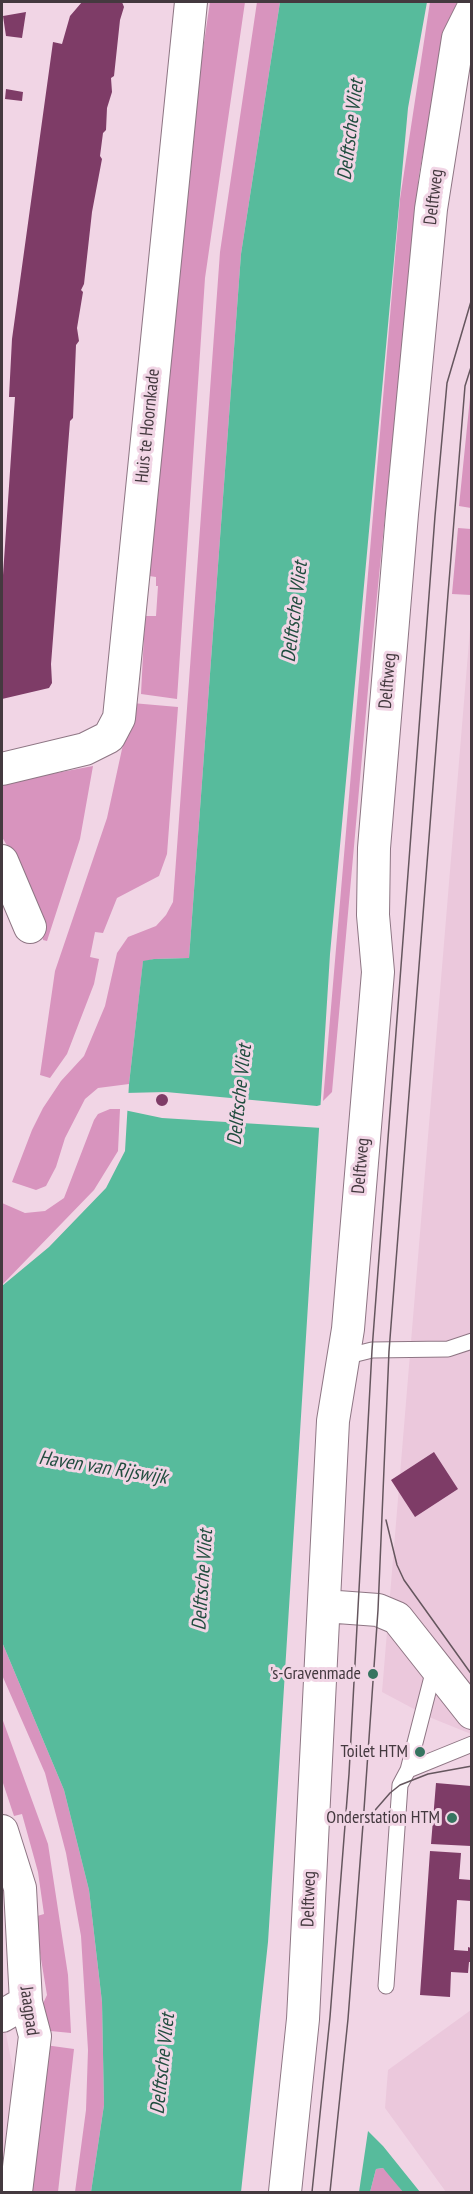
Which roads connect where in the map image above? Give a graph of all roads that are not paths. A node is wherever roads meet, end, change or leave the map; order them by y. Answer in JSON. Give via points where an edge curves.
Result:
{"nodes":[{"id":1,"x":191,"y":2,"type":"edge"},
{"id":2,"x":471,"y":10,"type":"edge"},
{"id":3,"x":2,"y":769,"type":"edge"},
{"id":4,"x":2,"y":861,"type":"edge"},
{"id":5,"x":30,"y":927,"type":"dead end"},
{"id":6,"x":471,"y":1341,"type":"edge"},
{"id":7,"x":344,"y":1357,"type":"junction"},
{"id":8,"x":324,"y":1605,"type":"junction"},
{"id":9,"x":435,"y":1665,"type":"junction"},
{"id":10,"x":471,"y":1713,"type":"edge"},
{"id":11,"x":471,"y":1744,"type":"edge"},
{"id":12,"x":408,"y":1770,"type":"junction"},
{"id":13,"x":2,"y":1831,"type":"edge"},
{"id":14,"x":386,"y":1986,"type":"dead end"},
{"id":15,"x":14,"y":2009,"type":"edge"},
{"id":16,"x":16,"y":2193,"type":"edge"},
{"id":17,"x":285,"y":2193,"type":"edge"}],
"edges":[{"from":1,"to":3,"type":"street","name":"Huis te Hoornkade","via":[[118,718],[109,737],[85,749]]},
{"from":2,"to":7,"type":"street","name":"Delftweg","via":[[458,38],[440,148],[410,421],[374,848],[373,915],[378,972]]},
{"from":4,"to":5,"type":"street"},
{"from":6,"to":7,"type":"lane","via":[[448,1349],[372,1350]]},
{"from":7,"to":8,"type":"street","name":"Delftweg","via":[[333,1422]]},
{"from":8,"to":9,"type":"street","via":[[378,1610],[397,1618]]},
{"from":8,"to":17,"type":"street","name":"Delftweg","via":[[303,2019]]},
{"from":9,"to":10,"type":"street"},
{"from":9,"to":12,"type":"lane"},
{"from":11,"to":12,"type":"lane"},
{"from":12,"to":14,"type":"lane","via":[[400,1785]]},
{"from":13,"to":15,"type":"street","name":"Jaagpad","via":[[20,1888]]},
{"from":15,"to":16,"type":"street","name":"Jaagpad","via":[[35,2036]]}]}
